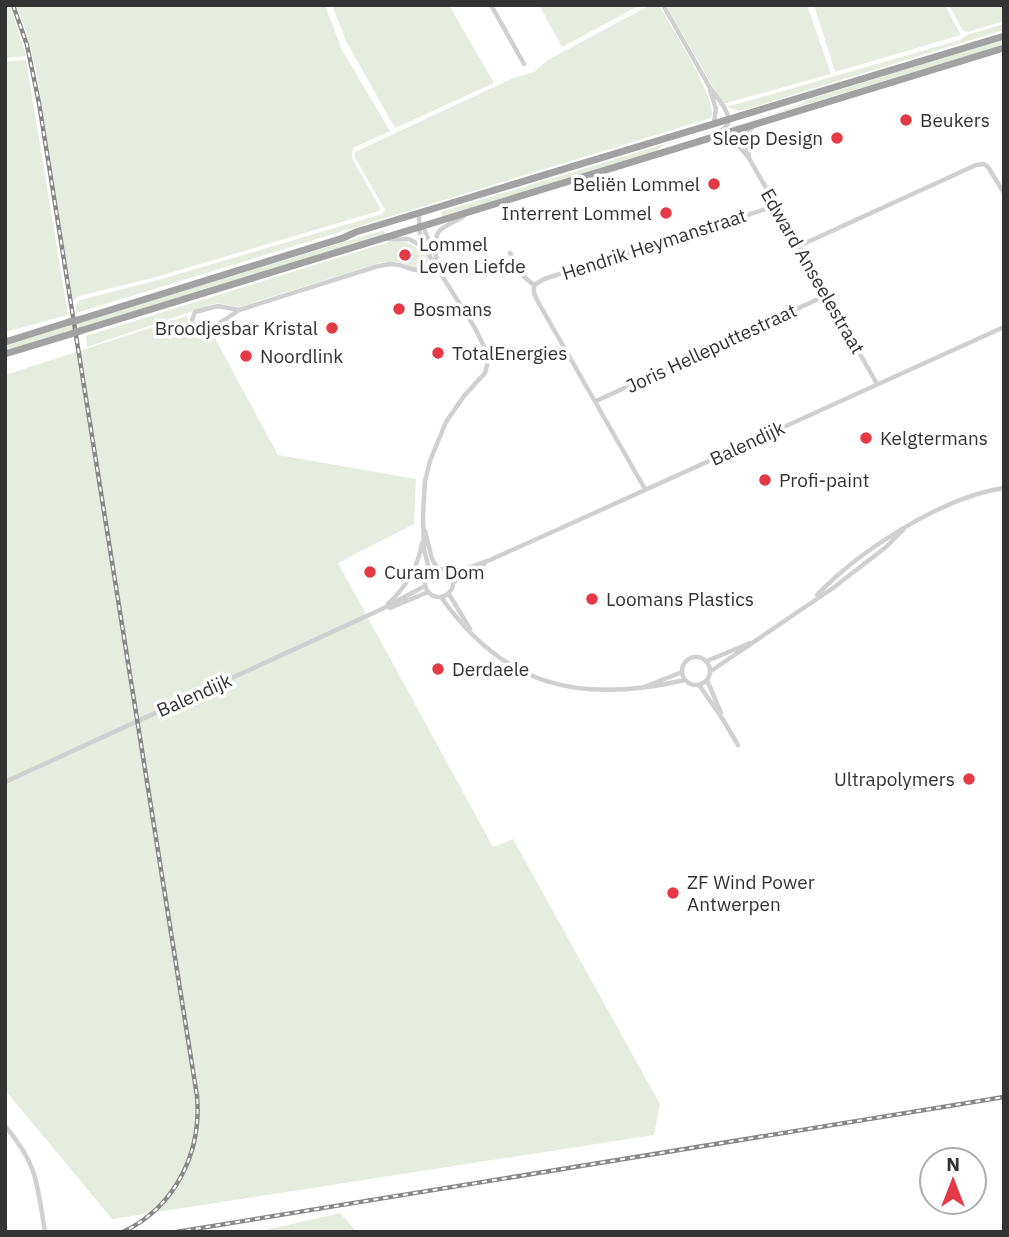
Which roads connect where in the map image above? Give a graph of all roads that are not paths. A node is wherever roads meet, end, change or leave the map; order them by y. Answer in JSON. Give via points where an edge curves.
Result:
{"nodes":[{"id":1,"x":491,"y":5,"type":"edge"},
{"id":2,"x":663,"y":5,"type":"edge"},
{"id":3,"x":1004,"y":36,"type":"edge"},
{"id":4,"x":1004,"y":48,"type":"edge"},
{"id":5,"x":524,"y":64,"type":"dead end"},
{"id":6,"x":709,"y":86,"type":"junction"},
{"id":7,"x":724,"y":107,"type":"junction"},
{"id":8,"x":742,"y":114,"type":"junction"},
{"id":9,"x":729,"y":118,"type":"junction"},
{"id":10,"x":713,"y":123,"type":"junction"},
{"id":11,"x":759,"y":123,"type":"junction"},
{"id":12,"x":717,"y":136,"type":"junction"},
{"id":13,"x":749,"y":158,"type":"junction"},
{"id":14,"x":512,"y":187,"type":"junction"},
{"id":15,"x":1004,"y":193,"type":"edge"},
{"id":16,"x":774,"y":203,"type":"junction"},
{"id":17,"x":474,"y":210,"type":"junction"},
{"id":18,"x":419,"y":218,"type":"junction"},
{"id":19,"x":422,"y":226,"type":"junction"},
{"id":20,"x":343,"y":238,"type":"junction"},
{"id":21,"x":378,"y":240,"type":"junction"},
{"id":22,"x":799,"y":246,"type":"junction"},
{"id":23,"x":425,"y":249,"type":"junction"},
{"id":24,"x":510,"y":253,"type":"dead end"},
{"id":25,"x":436,"y":264,"type":"junction"},
{"id":26,"x":534,"y":285,"type":"junction"},
{"id":27,"x":827,"y":295,"type":"junction"},
{"id":28,"x":239,"y":310,"type":"junction"},
{"id":29,"x":1004,"y":327,"type":"edge"},
{"id":30,"x":5,"y":342,"type":"edge"},
{"id":31,"x":5,"y":354,"type":"edge"},
{"id":32,"x":877,"y":384,"type":"junction"},
{"id":33,"x":596,"y":401,"type":"junction"},
{"id":34,"x":1004,"y":488,"type":"edge"},
{"id":35,"x":645,"y":490,"type":"junction"},
{"id":36,"x":424,"y":527,"type":"junction"},
{"id":37,"x":904,"y":530,"type":"junction"},
{"id":38,"x":423,"y":539,"type":"junction"},
{"id":39,"x":490,"y":560,"type":"junction"},
{"id":40,"x":855,"y":562,"type":"junction"},
{"id":41,"x":860,"y":567,"type":"junction"},
{"id":42,"x":439,"y":569,"type":"junction"},
{"id":43,"x":430,"y":572,"type":"junction"},
{"id":44,"x":450,"y":574,"type":"junction"},
{"id":45,"x":454,"y":583,"type":"junction"},
{"id":46,"x":426,"y":589,"type":"junction"},
{"id":47,"x":449,"y":594,"type":"junction"},
{"id":48,"x":441,"y":597,"type":"junction"},
{"id":49,"x":811,"y":600,"type":"junction"},
{"id":50,"x":383,"y":610,"type":"junction"},
{"id":51,"x":472,"y":633,"type":"junction"},
{"id":52,"x":754,"y":641,"type":"junction"},
{"id":53,"x":707,"y":661,"type":"junction"},
{"id":54,"x":711,"y":671,"type":"junction"},
{"id":55,"x":682,"y":672,"type":"junction"},
{"id":56,"x":685,"y":680,"type":"junction"},
{"id":57,"x":707,"y":680,"type":"junction"},
{"id":58,"x":699,"y":685,"type":"junction"},
{"id":59,"x":644,"y":687,"type":"junction"},
{"id":60,"x":722,"y":718,"type":"junction"},
{"id":61,"x":738,"y":745,"type":"dead end"},
{"id":62,"x":5,"y":782,"type":"edge"},
{"id":63,"x":5,"y":1126,"type":"edge"},
{"id":64,"x":45,"y":1232,"type":"edge"}],
"edges":[{"from":1,"to":5,"type":"street"},
{"from":2,"to":6,"type":"street"},
{"from":3,"to":8,"type":"highway"},
{"from":4,"to":11,"type":"highway"},
{"from":6,"to":7,"type":"street"},
{"from":6,"to":10,"type":"street","via":[[717,115]]},
{"from":7,"to":8,"type":"street"},
{"from":7,"to":9,"type":"street"},
{"from":8,"to":9,"type":"highway"},
{"from":9,"to":10,"type":"highway"},
{"from":9,"to":12,"type":"street"},
{"from":10,"to":14,"type":"highway"},
{"from":11,"to":12,"type":"highway"},
{"from":11,"to":13,"type":"street","via":[[745,135]]},
{"from":12,"to":13,"type":"street","name":"Edward Anseelestraat","via":[[737,144]]},
{"from":12,"to":17,"type":"highway"},
{"from":13,"to":16,"type":"street","name":"Edward Anseelestraat"},
{"from":14,"to":18,"type":"highway"},
{"from":14,"to":20,"type":"highway"},
{"from":15,"to":22,"type":"street","via":[[988,167],[976,165]]},
{"from":16,"to":22,"type":"street","name":"Edward Anseelestraat"},
{"from":16,"to":26,"type":"street","name":"Hendrik Heymanstraat"},
{"from":17,"to":19,"type":"highway"},
{"from":17,"to":25,"type":"street","via":[[440,230],[435,241]]},
{"from":18,"to":19,"type":"street"},
{"from":18,"to":20,"type":"highway"},
{"from":19,"to":21,"type":"highway"},
{"from":19,"to":23,"type":"street"},
{"from":19,"to":25,"type":"street"},
{"from":20,"to":30,"type":"highway","bridge":true},
{"from":21,"to":23,"type":"street","via":[[409,239]]},
{"from":21,"to":31,"type":"highway","bridge":true},
{"from":22,"to":27,"type":"street","name":"Edward Anseelestraat"},
{"from":23,"to":25,"type":"street"},
{"from":24,"to":26,"type":"street"},
{"from":25,"to":28,"type":"street","via":[[423,271],[393,264],[375,267]]},
{"from":25,"to":36,"type":"street","via":[[484,344],[489,362],[451,413],[437,441],[425,481]]},
{"from":26,"to":33,"type":"street","via":[[537,300]]},
{"from":27,"to":32,"type":"street","name":"Edward Anseelestraat"},
{"from":27,"to":33,"type":"street","name":"Joris Helleputtestraat"},
{"from":28,"to":28,"type":"street","via":[[218,306],[195,312],[194,327],[221,323]]},
{"from":29,"to":32,"type":"street","name":"Balendijk"},
{"from":32,"to":35,"type":"street","name":"Balendijk"},
{"from":33,"to":35,"type":"street"},
{"from":34,"to":37,"type":"street","via":[[946,505]]},
{"from":35,"to":39,"type":"street","name":"Balendijk"},
{"from":36,"to":38,"type":"street"},
{"from":36,"to":42,"type":"street"},
{"from":37,"to":40,"type":"street"},
{"from":37,"to":41,"type":"street"},
{"from":38,"to":43,"type":"street"},
{"from":38,"to":50,"type":"street","via":[[407,584]]},
{"from":39,"to":44,"type":"street","name":"Balendijk"},
{"from":39,"to":45,"type":"street","name":"Balendijk"},
{"from":40,"to":41,"type":"street"},
{"from":40,"to":49,"type":"street"},
{"from":41,"to":49,"type":"street"},
{"from":42,"to":43,"type":"street"},
{"from":42,"to":44,"type":"street"},
{"from":43,"to":46,"type":"street"},
{"from":44,"to":45,"type":"street"},
{"from":45,"to":47,"type":"street"},
{"from":46,"to":48,"type":"street"},
{"from":46,"to":50,"type":"street","name":"Balendijk"},
{"from":47,"to":48,"type":"street"},
{"from":47,"to":51,"type":"street"},
{"from":48,"to":51,"type":"street"},
{"from":49,"to":52,"type":"street"},
{"from":50,"to":62,"type":"street","name":"Balendijk"},
{"from":51,"to":59,"type":"street","via":[[504,661],[547,682],[586,690]]},
{"from":52,"to":53,"type":"street"},
{"from":52,"to":54,"type":"street"},
{"from":53,"to":54,"type":"street"},
{"from":53,"to":55,"type":"street","via":[[693,657]]},
{"from":54,"to":57,"type":"street"},
{"from":55,"to":56,"type":"street"},
{"from":55,"to":59,"type":"street"},
{"from":56,"to":58,"type":"street"},
{"from":56,"to":59,"type":"street"},
{"from":57,"to":58,"type":"street"},
{"from":57,"to":60,"type":"street"},
{"from":58,"to":60,"type":"street"},
{"from":60,"to":61,"type":"street"},
{"from":63,"to":64,"type":"street","via":[[34,1169]]}]}
